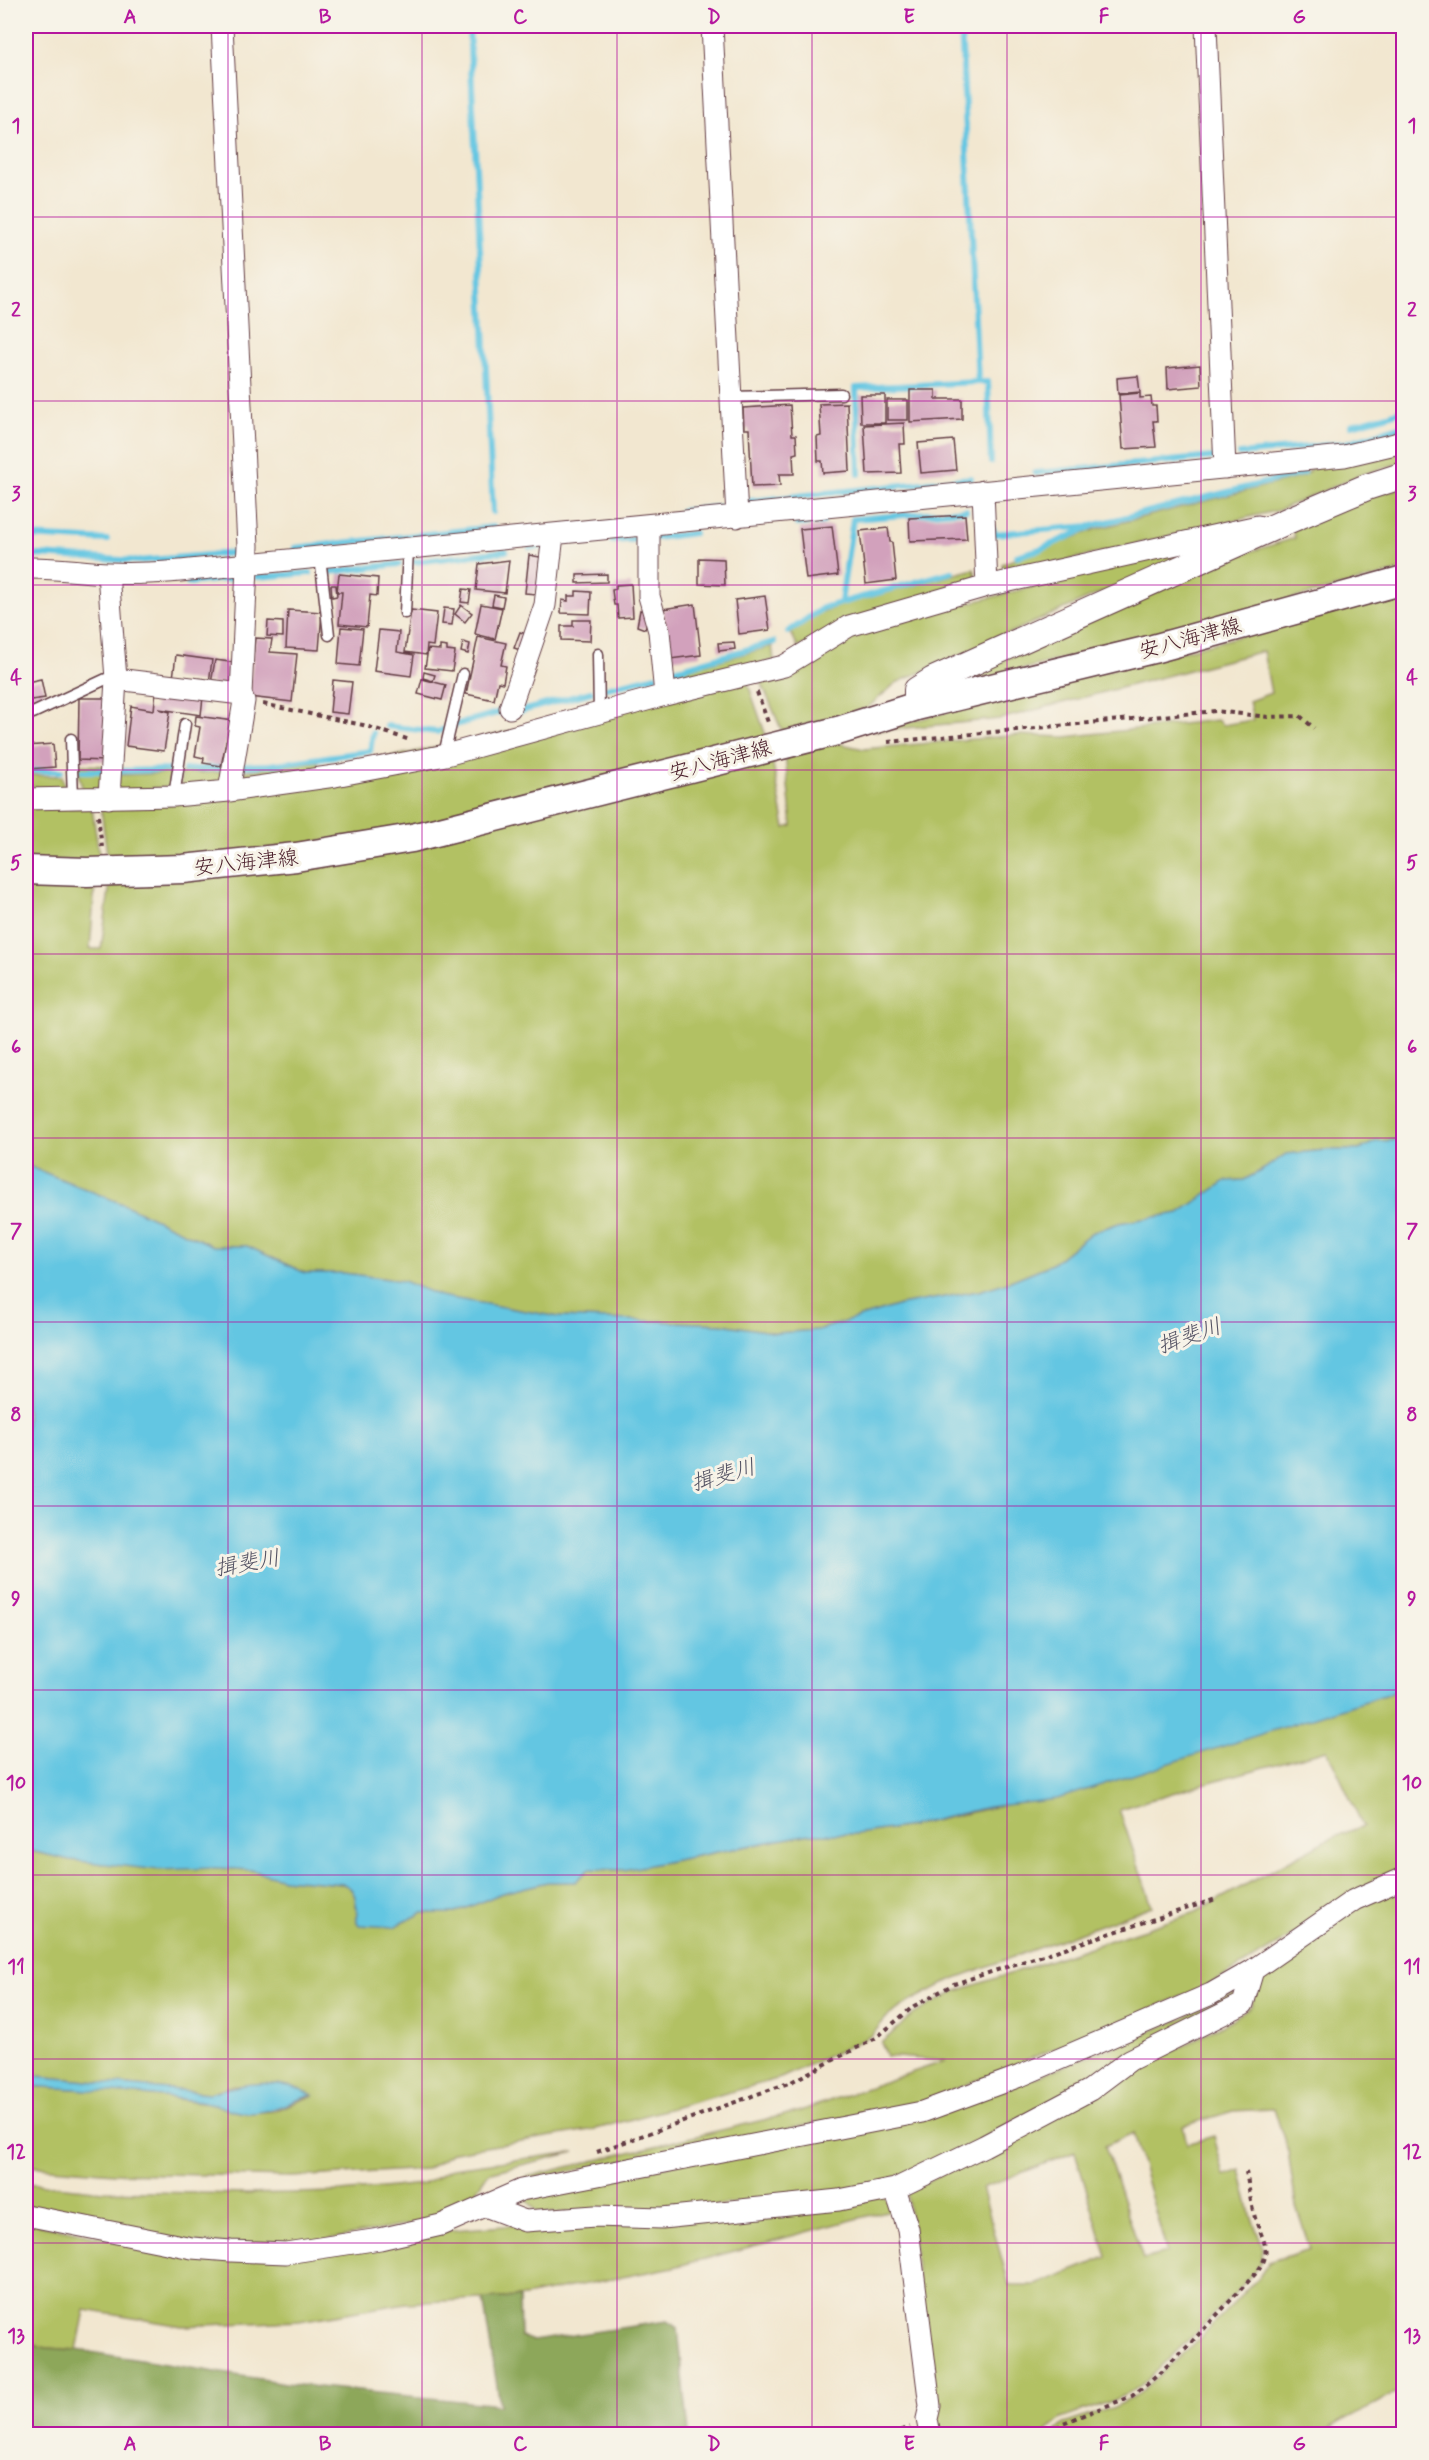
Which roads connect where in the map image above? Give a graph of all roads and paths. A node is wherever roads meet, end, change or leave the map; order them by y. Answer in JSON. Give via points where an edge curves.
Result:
{"nodes":[{"id":1,"x":222,"y":26,"type":"edge"},
{"id":2,"x":712,"y":26,"type":"edge"},
{"id":3,"x":1206,"y":26,"type":"edge"},
{"id":4,"x":841,"y":394,"type":"dead end"},
{"id":5,"x":731,"y":397,"type":"junction"},
{"id":6,"x":1404,"y":440,"type":"edge"},
{"id":7,"x":1225,"y":468,"type":"junction"},
{"id":8,"x":1404,"y":475,"type":"edge"},
{"id":9,"x":983,"y":491,"type":"junction"},
{"id":10,"x":737,"y":516,"type":"junction"},
{"id":11,"x":1287,"y":521,"type":"junction"},
{"id":12,"x":649,"y":525,"type":"junction"},
{"id":13,"x":553,"y":535,"type":"junction"},
{"id":14,"x":408,"y":549,"type":"junction"},
{"id":15,"x":320,"y":557,"type":"junction"},
{"id":16,"x":248,"y":564,"type":"junction"},
{"id":17,"x":26,"y":568,"type":"edge"},
{"id":18,"x":108,"y":573,"type":"junction"},
{"id":19,"x":1404,"y":580,"type":"edge"},
{"id":20,"x":987,"y":586,"type":"junction"},
{"id":21,"x":405,"y":613,"type":"dead end"},
{"id":22,"x":329,"y":635,"type":"dead end"},
{"id":23,"x":598,"y":654,"type":"dead end"},
{"id":24,"x":463,"y":674,"type":"dead end"},
{"id":25,"x":751,"y":675,"type":"junction"},
{"id":26,"x":116,"y":679,"type":"junction"},
{"id":27,"x":665,"y":695,"type":"junction"},
{"id":28,"x":242,"y":697,"type":"junction"},
{"id":29,"x":917,"y":706,"type":"junction"},
{"id":30,"x":510,"y":708,"type":"dead end"},
{"id":31,"x":33,"y":712,"type":"dead end"},
{"id":32,"x":599,"y":714,"type":"junction"},
{"id":33,"x":185,"y":724,"type":"dead end"},
{"id":34,"x":1314,"y":728,"type":"dead end"},
{"id":35,"x":71,"y":739,"type":"dead end"},
{"id":36,"x":886,"y":742,"type":"dead end"},
{"id":37,"x":777,"y":745,"type":"junction"},
{"id":38,"x":446,"y":753,"type":"junction"},
{"id":39,"x":229,"y":791,"type":"junction"},
{"id":40,"x":30,"y":796,"type":"edge"},
{"id":41,"x":174,"y":796,"type":"junction"},
{"id":42,"x":73,"y":798,"type":"junction"},
{"id":43,"x":102,"y":798,"type":"junction"},
{"id":44,"x":26,"y":870,"type":"edge"},
{"id":45,"x":105,"y":872,"type":"junction"},
{"id":46,"x":1404,"y":1878,"type":"edge"},
{"id":47,"x":1216,"y":1899,"type":"dead end"},
{"id":48,"x":1253,"y":1970,"type":"junction"},
{"id":49,"x":591,"y":2155,"type":"dead end"},
{"id":50,"x":1246,"y":2172,"type":"dead end"},
{"id":51,"x":895,"y":2189,"type":"junction"},
{"id":52,"x":486,"y":2206,"type":"junction"},
{"id":53,"x":26,"y":2215,"type":"edge"},
{"id":54,"x":930,"y":2434,"type":"edge"},
{"id":55,"x":1050,"y":2434,"type":"edge"}],
"edges":[{"from":1,"to":16,"type":"street"},
{"from":2,"to":5,"type":"street"},
{"from":3,"to":7,"type":"street"},
{"from":4,"to":5,"type":"lane"},
{"from":5,"to":10,"type":"street"},
{"from":6,"to":7,"type":"street","via":[[1344,456]]},
{"from":7,"to":9,"type":"street"},
{"from":8,"to":11,"type":"street"},
{"from":9,"to":10,"type":"street"},
{"from":9,"to":20,"type":"street"},
{"from":10,"to":12,"type":"street"},
{"from":11,"to":20,"type":"street"},
{"from":11,"to":29,"type":"street","via":[[933,680],[917,690]]},
{"from":12,"to":13,"type":"street"},
{"from":12,"to":27,"type":"street","via":[[649,596],[659,631]]},
{"from":13,"to":14,"type":"street"},
{"from":13,"to":30,"type":"street","via":[[545,606]]},
{"from":14,"to":15,"type":"street"},
{"from":14,"to":21,"type":"lane"},
{"from":15,"to":16,"type":"street"},
{"from":15,"to":22,"type":"lane"},
{"from":16,"to":18,"type":"street"},
{"from":16,"to":28,"type":"street"},
{"from":17,"to":18,"type":"street"},
{"from":18,"to":26,"type":"street"},
{"from":19,"to":29,"type":"main road","name":"安八海津線","via":[[1153,649]]},
{"from":20,"to":25,"type":"street","via":[[849,626],[784,666]]},
{"from":23,"to":32,"type":"lane"},
{"from":24,"to":38,"type":"lane"},
{"from":25,"to":27,"type":"street"},
{"from":25,"to":37,"type":"path"},
{"from":26,"to":28,"type":"street"},
{"from":26,"to":31,"type":"lane","via":[[106,679]]},
{"from":26,"to":43,"type":"street"},
{"from":27,"to":32,"type":"street"},
{"from":28,"to":38,"type":"path","via":[[363,725]]},
{"from":28,"to":39,"type":"street"},
{"from":29,"to":37,"type":"main road","name":"安八海津線"},
{"from":32,"to":38,"type":"street"},
{"from":33,"to":41,"type":"lane"},
{"from":34,"to":36,"type":"path","via":[[1300,716],[1216,711]]},
{"from":35,"to":42,"type":"lane"},
{"from":37,"to":45,"type":"main road","name":"安八海津線","via":[[412,838],[183,870]]},
{"from":38,"to":39,"type":"street","via":[[335,776]]},
{"from":39,"to":41,"type":"street"},
{"from":40,"to":42,"type":"street"},
{"from":41,"to":43,"type":"street"},
{"from":42,"to":43,"type":"street"},
{"from":43,"to":45,"type":"path"},
{"from":44,"to":45,"type":"main road","name":"安八海津線"},
{"from":46,"to":48,"type":"street","via":[[1354,1900]]},
{"from":47,"to":49,"type":"path","via":[[954,1984],[914,2006],[876,2038],[791,2082]]},
{"from":48,"to":51,"type":"street","via":[[1243,2004],[1130,2060],[1090,2090]]},
{"from":48,"to":52,"type":"street","via":[[1211,1994],[1020,2076],[922,2112],[521,2190]]},
{"from":50,"to":55,"type":"path","via":[[1254,2215],[1267,2250],[1266,2261],[1150,2382],[1132,2396],[1063,2423]]},
{"from":51,"to":52,"type":"street","via":[[839,2200],[662,2218],[595,2216],[525,2221]]},
{"from":51,"to":54,"type":"street","via":[[908,2229]]},
{"from":52,"to":53,"type":"street","via":[[441,2225],[286,2253],[192,2248]]}]}
